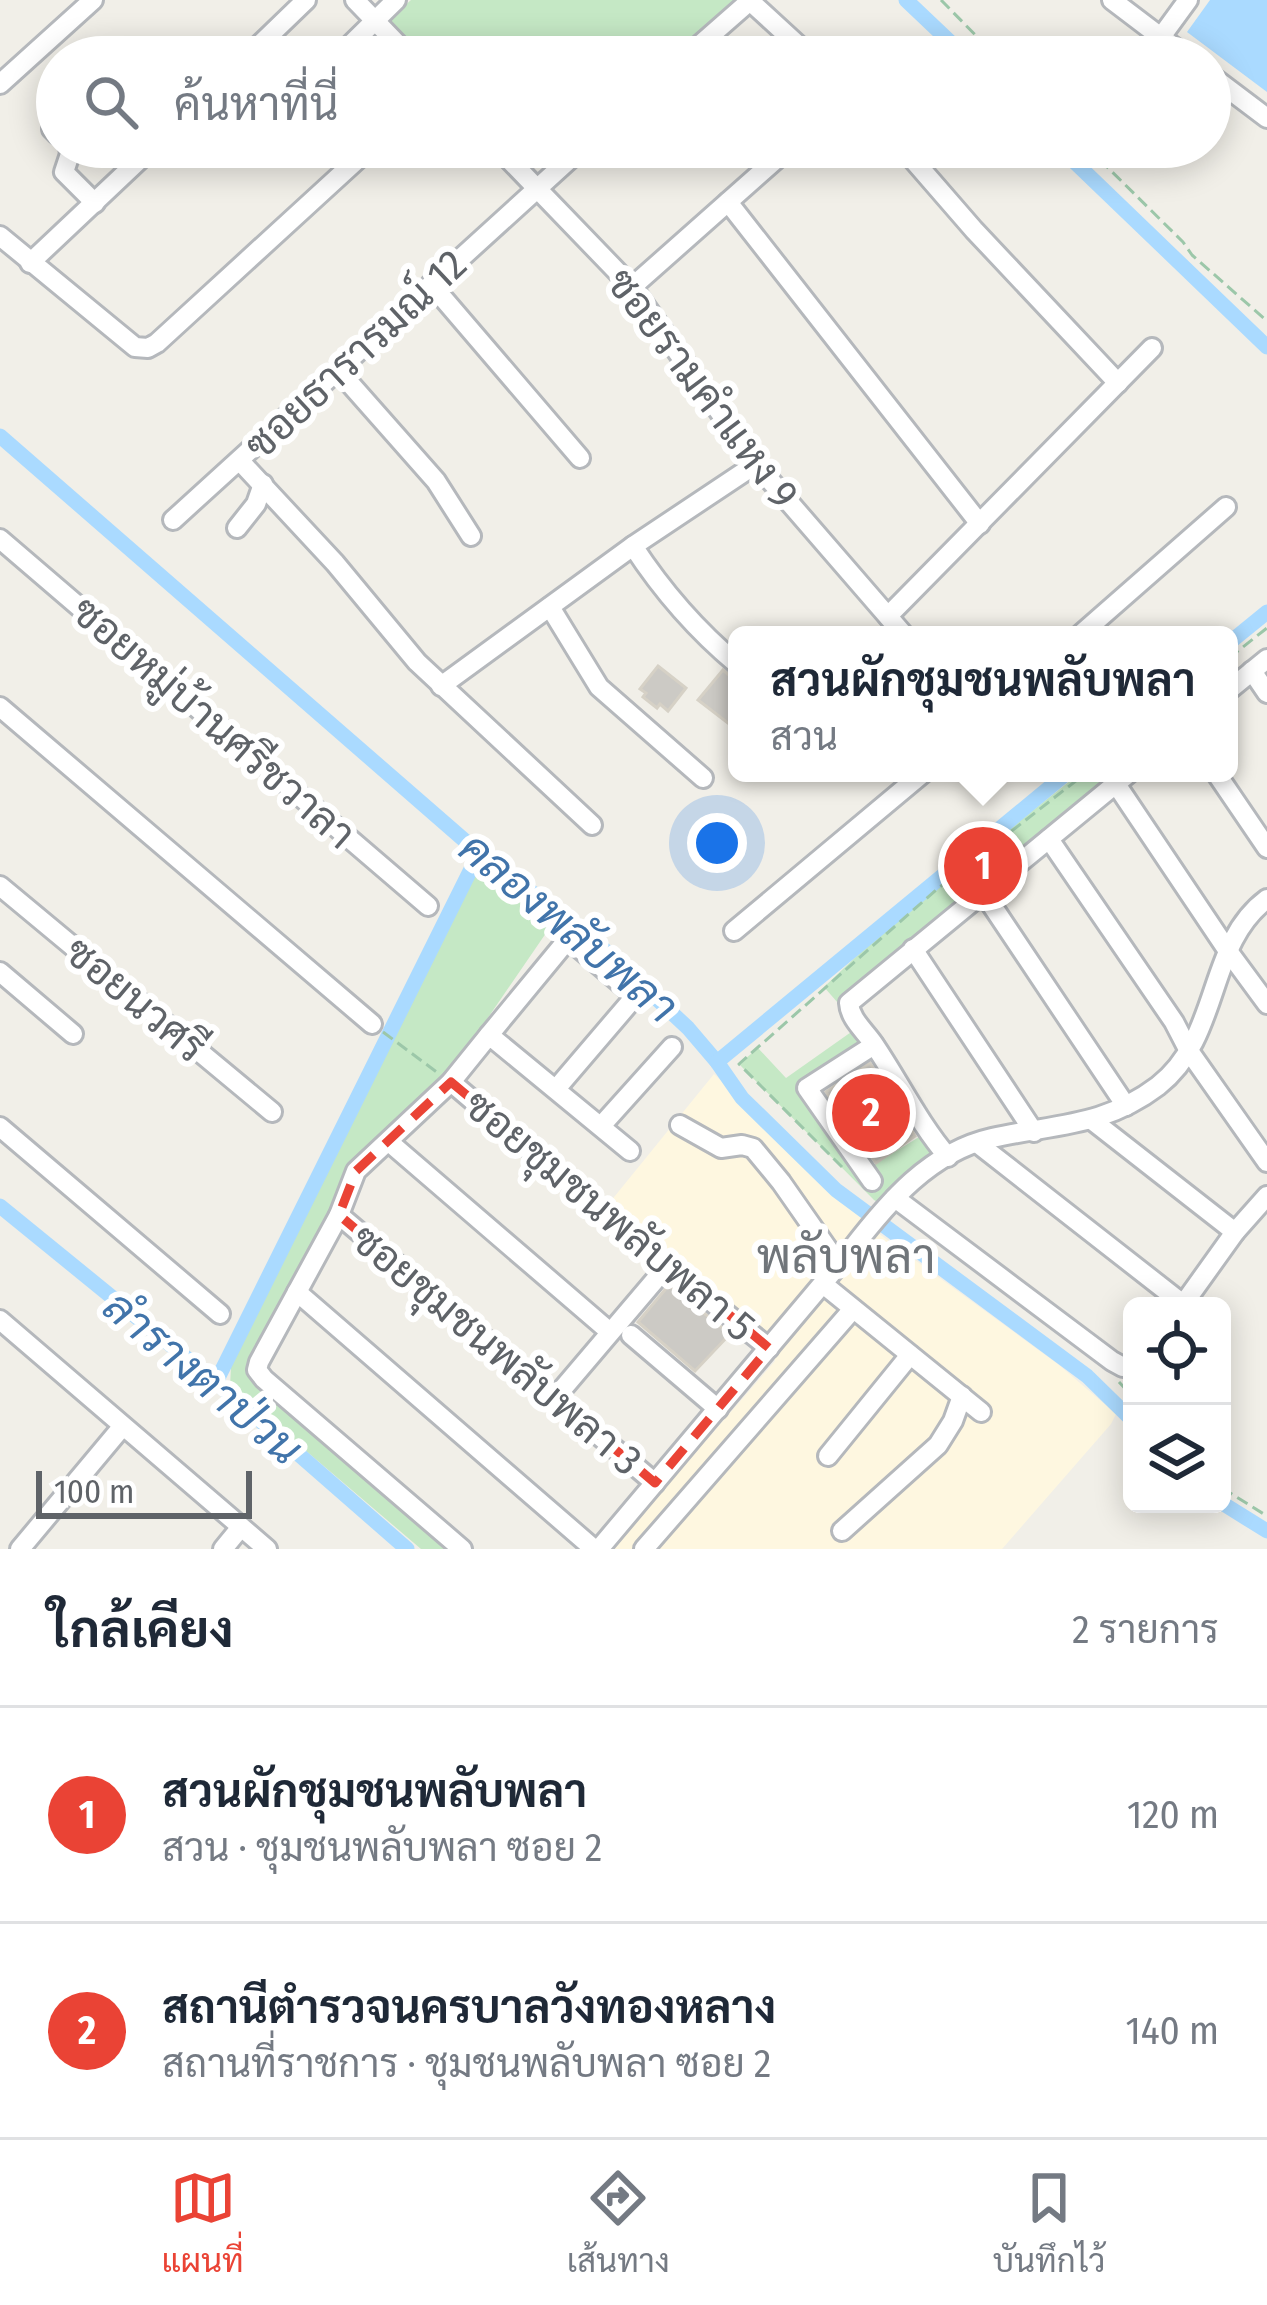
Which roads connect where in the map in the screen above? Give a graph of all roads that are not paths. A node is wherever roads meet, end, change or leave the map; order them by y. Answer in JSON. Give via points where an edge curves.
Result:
{"nodes":[{"id":1,"x":93,"y":0,"type":"edge"},
{"id":2,"x":307,"y":0,"type":"edge"},
{"id":3,"x":355,"y":0,"type":"edge"},
{"id":4,"x":397,"y":0,"type":"edge"},
{"id":5,"x":750,"y":0,"type":"edge"},
{"id":6,"x":1112,"y":0,"type":"edge"},
{"id":7,"x":1188,"y":0,"type":"edge"},
{"id":8,"x":374,"y":20,"type":"junction"},
{"id":9,"x":53,"y":36,"type":"edge"},
{"id":10,"x":269,"y":36,"type":"edge"},
{"id":11,"x":358,"y":36,"type":"edge"},
{"id":12,"x":390,"y":36,"type":"edge"},
{"id":13,"x":710,"y":36,"type":"edge"},
{"id":14,"x":789,"y":36,"type":"edge"},
{"id":15,"x":1160,"y":36,"type":"edge"},
{"id":16,"x":1162,"y":36,"type":"edge"},
{"id":17,"x":36,"y":51,"type":"edge"},
{"id":18,"x":0,"y":84,"type":"edge"},
{"id":19,"x":1231,"y":91,"type":"edge"},
{"id":20,"x":1267,"y":118,"type":"edge"},
{"id":21,"x":64,"y":168,"type":"edge"},
{"id":22,"x":131,"y":168,"type":"edge"},
{"id":23,"x":347,"y":168,"type":"edge"},
{"id":24,"x":517,"y":168,"type":"edge"},
{"id":25,"x":559,"y":168,"type":"edge"},
{"id":26,"x":766,"y":168,"type":"edge"},
{"id":27,"x":920,"y":168,"type":"edge"},
{"id":28,"x":537,"y":188,"type":"junction"},
{"id":29,"x":95,"y":202,"type":"junction"},
{"id":30,"x":728,"y":202,"type":"junction"},
{"id":31,"x":0,"y":236,"type":"edge"},
{"id":32,"x":30,"y":263,"type":"junction"},
{"id":33,"x":431,"y":284,"type":"junction"},
{"id":34,"x":632,"y":287,"type":"junction"},
{"id":35,"x":1152,"y":348,"type":"dead end"},
{"id":36,"x":338,"y":370,"type":"junction"},
{"id":37,"x":1118,"y":383,"type":"junction"},
{"id":38,"x":580,"y":458,"type":"dead end"},
{"id":39,"x":240,"y":461,"type":"junction"},
{"id":40,"x":756,"y":464,"type":"junction"},
{"id":41,"x":263,"y":484,"type":"junction"},
{"id":42,"x":1226,"y":508,"type":"dead end"},
{"id":43,"x":173,"y":520,"type":"dead end"},
{"id":44,"x":980,"y":524,"type":"junction"},
{"id":45,"x":237,"y":528,"type":"dead end"},
{"id":46,"x":471,"y":536,"type":"dead end"},
{"id":47,"x":0,"y":539,"type":"edge"},
{"id":48,"x":633,"y":546,"type":"junction"},
{"id":49,"x":550,"y":607,"type":"junction"},
{"id":50,"x":888,"y":616,"type":"junction"},
{"id":51,"x":896,"y":626,"type":"edge"},
{"id":52,"x":1090,"y":626,"type":"edge"},
{"id":53,"x":728,"y":657,"type":"edge"},
{"id":54,"x":1259,"y":665,"type":"edge"},
{"id":55,"x":441,"y":686,"type":"junction"},
{"id":56,"x":1267,"y":693,"type":"edge"},
{"id":57,"x":0,"y":706,"type":"edge"},
{"id":58,"x":703,"y":778,"type":"dead end"},
{"id":59,"x":912,"y":782,"type":"edge"},
{"id":60,"x":1117,"y":782,"type":"edge"},
{"id":61,"x":1124,"y":782,"type":"edge"},
{"id":62,"x":1222,"y":782,"type":"edge"},
{"id":63,"x":592,"y":825,"type":"dead end"},
{"id":64,"x":1049,"y":839,"type":"junction"},
{"id":65,"x":1267,"y":848,"type":"edge"},
{"id":66,"x":0,"y":886,"type":"edge"},
{"id":67,"x":983,"y":892,"type":"junction"},
{"id":68,"x":1267,"y":898,"type":"edge"},
{"id":69,"x":428,"y":906,"type":"dead end"},
{"id":70,"x":734,"y":931,"type":"dead end"},
{"id":71,"x":913,"y":950,"type":"junction"},
{"id":72,"x":1228,"y":951,"type":"junction"},
{"id":73,"x":0,"y":972,"type":"edge"},
{"id":74,"x":1267,"y":1004,"type":"edge"},
{"id":75,"x":372,"y":1024,"type":"road end"},
{"id":76,"x":73,"y":1034,"type":"dead end"},
{"id":77,"x":489,"y":1035,"type":"junction"},
{"id":78,"x":874,"y":1045,"type":"junction"},
{"id":79,"x":673,"y":1047,"type":"dead end"},
{"id":80,"x":1189,"y":1051,"type":"junction"},
{"id":81,"x":451,"y":1082,"type":"junction"},
{"id":82,"x":556,"y":1089,"type":"junction"},
{"id":83,"x":1126,"y":1106,"type":"junction"},
{"id":84,"x":272,"y":1112,"type":"dead end"},
{"id":85,"x":1093,"y":1121,"type":"junction"},
{"id":86,"x":680,"y":1125,"type":"dead end"},
{"id":87,"x":601,"y":1126,"type":"junction"},
{"id":88,"x":0,"y":1127,"type":"edge"},
{"id":89,"x":1034,"y":1132,"type":"junction"},
{"id":90,"x":389,"y":1142,"type":"junction"},
{"id":91,"x":977,"y":1143,"type":"junction"},
{"id":92,"x":630,"y":1150,"type":"dead end"},
{"id":93,"x":948,"y":1157,"type":"junction"},
{"id":94,"x":1267,"y":1162,"type":"edge"},
{"id":95,"x":872,"y":1181,"type":"dead end"},
{"id":96,"x":1267,"y":1196,"type":"edge"},
{"id":97,"x":895,"y":1198,"type":"junction"},
{"id":98,"x":339,"y":1215,"type":"junction"},
{"id":99,"x":1235,"y":1232,"type":"junction"},
{"id":100,"x":839,"y":1264,"type":"junction"},
{"id":101,"x":667,"y":1266,"type":"junction"},
{"id":102,"x":823,"y":1284,"type":"junction"},
{"id":103,"x":297,"y":1292,"type":"junction"},
{"id":104,"x":1172,"y":1297,"type":"edge"},
{"id":105,"x":1188,"y":1297,"type":"edge"},
{"id":106,"x":854,"y":1309,"type":"junction"},
{"id":107,"x":220,"y":1314,"type":"dead end"},
{"id":108,"x":0,"y":1320,"type":"edge"},
{"id":109,"x":610,"y":1332,"type":"junction"},
{"id":110,"x":631,"y":1335,"type":"dead end"},
{"id":111,"x":770,"y":1348,"type":"junction"},
{"id":112,"x":910,"y":1354,"type":"junction"},
{"id":113,"x":1123,"y":1367,"type":"edge"},
{"id":114,"x":962,"y":1396,"type":"junction"},
{"id":115,"x":554,"y":1399,"type":"junction"},
{"id":116,"x":718,"y":1408,"type":"junction"},
{"id":117,"x":981,"y":1412,"type":"dead end"},
{"id":118,"x":122,"y":1426,"type":"junction"},
{"id":119,"x":828,"y":1456,"type":"dead end"},
{"id":120,"x":656,"y":1483,"type":"junction"},
{"id":121,"x":241,"y":1527,"type":"junction"},
{"id":122,"x":842,"y":1531,"type":"dead end"},
{"id":123,"x":20,"y":1549,"type":"edge"},
{"id":124,"x":223,"y":1549,"type":"edge"},
{"id":125,"x":267,"y":1549,"type":"edge"},
{"id":126,"x":462,"y":1549,"type":"edge"},
{"id":127,"x":597,"y":1549,"type":"edge"},
{"id":128,"x":644,"y":1549,"type":"edge"}],
"edges":[{"from":1,"to":9,"type":"street"},
{"from":2,"to":10,"type":"street"},
{"from":3,"to":8,"type":"street"},
{"from":4,"to":8,"type":"street"},
{"from":5,"to":13,"type":"street"},
{"from":5,"to":14,"type":"street"},
{"from":6,"to":15,"type":"street"},
{"from":7,"to":16,"type":"street"},
{"from":8,"to":11,"type":"street"},
{"from":8,"to":12,"type":"street"},
{"from":17,"to":18,"type":"street"},
{"from":19,"to":20,"type":"street"},
{"from":21,"to":29,"type":"street"},
{"from":22,"to":29,"type":"street"},
{"from":23,"to":32,"type":"street","via":[[148,348],[135,347]]},
{"from":24,"to":28,"type":"street","name":"ซอยรามคำแหง 9"},
{"from":25,"to":28,"type":"street","name":"ซอยธารารมณ์ 12"},
{"from":26,"to":30,"type":"street"},
{"from":27,"to":37,"type":"street"},
{"from":28,"to":33,"type":"street","name":"ซอยธารารมณ์ 12"},
{"from":28,"to":34,"type":"street","name":"ซอยรามคำแหง 9"},
{"from":29,"to":32,"type":"street"},
{"from":30,"to":34,"type":"street"},
{"from":30,"to":44,"type":"street"},
{"from":31,"to":32,"type":"street"},
{"from":33,"to":36,"type":"street","name":"ซอยธารารมณ์ 12"},
{"from":33,"to":38,"type":"street"},
{"from":34,"to":40,"type":"street","name":"ซอยรามคำแหง 9"},
{"from":35,"to":37,"type":"street"},
{"from":36,"to":39,"type":"street","name":"ซอยธารารมณ์ 12"},
{"from":36,"to":46,"type":"street","via":[[436,481]]},
{"from":37,"to":44,"type":"street"},
{"from":39,"to":41,"type":"street"},
{"from":39,"to":43,"type":"street","name":"ซอยธารารมณ์ 12"},
{"from":40,"to":48,"type":"street"},
{"from":40,"to":50,"type":"street","name":"ซอยรามคำแหง 9"},
{"from":41,"to":45,"type":"street"},
{"from":41,"to":55,"type":"street"},
{"from":42,"to":52,"type":"street"},
{"from":44,"to":50,"type":"street"},
{"from":47,"to":69,"type":"street","name":"ซอยหมู่บ้านศรีชวาลา"},
{"from":48,"to":49,"type":"street"},
{"from":48,"to":53,"type":"street","via":[[662,591]]},
{"from":49,"to":55,"type":"street"},
{"from":49,"to":58,"type":"street","via":[[599,687]]},
{"from":50,"to":51,"type":"street","name":"ซอยรามคำแหง 9"},
{"from":54,"to":56,"type":"street"},
{"from":55,"to":63,"type":"street"},
{"from":57,"to":75,"type":"street"},
{"from":59,"to":70,"type":"street"},
{"from":60,"to":64,"type":"street"},
{"from":61,"to":72,"type":"street"},
{"from":62,"to":65,"type":"street"},
{"from":64,"to":67,"type":"street"},
{"from":64,"to":80,"type":"street"},
{"from":66,"to":84,"type":"street","name":"ซอยนวศรี"},
{"from":67,"to":71,"type":"street"},
{"from":67,"to":83,"type":"street"},
{"from":68,"to":72,"type":"street"},
{"from":71,"to":78,"type":"street","via":[[849,1003]]},
{"from":71,"to":89,"type":"street"},
{"from":72,"to":74,"type":"street"},
{"from":72,"to":80,"type":"street"},
{"from":73,"to":76,"type":"street"},
{"from":77,"to":81,"type":"street"},
{"from":77,"to":82,"type":"street"},
{"from":77,"to":82,"type":"street","via":[[572,942],[632,1000]]},
{"from":78,"to":93,"type":"street"},
{"from":78,"to":95,"type":"street","via":[[807,1088]]},
{"from":79,"to":87,"type":"street"},
{"from":80,"to":83,"type":"street"},
{"from":80,"to":94,"type":"street"},
{"from":81,"to":90,"type":"street"},
{"from":81,"to":101,"type":"street","name":"ซอยชุมชนพลับพลา 5"},
{"from":82,"to":87,"type":"street"},
{"from":83,"to":85,"type":"street"},
{"from":85,"to":89,"type":"street"},
{"from":85,"to":99,"type":"street"},
{"from":86,"to":100,"type":"street","via":[[721,1148],[753,1148]]},
{"from":87,"to":92,"type":"street"},
{"from":88,"to":107,"type":"street"},
{"from":89,"to":91,"type":"street"},
{"from":90,"to":98,"type":"street","via":[[356,1172]]},
{"from":90,"to":109,"type":"street"},
{"from":91,"to":93,"type":"street"},
{"from":91,"to":104,"type":"street"},
{"from":93,"to":97,"type":"street"},
{"from":96,"to":99,"type":"street"},
{"from":97,"to":100,"type":"street"},
{"from":97,"to":113,"type":"street"},
{"from":98,"to":103,"type":"street"},
{"from":98,"to":115,"type":"street","name":"ซอยชุมชนพลับพลา 3"},
{"from":99,"to":105,"type":"street"},
{"from":100,"to":102,"type":"street"},
{"from":101,"to":109,"type":"street"},
{"from":101,"to":111,"type":"street","name":"ซอยชุมชนพลับพลา 5"},
{"from":102,"to":106,"type":"street"},
{"from":102,"to":111,"type":"street"},
{"from":103,"to":126,"type":"street","via":[[257,1370]]},
{"from":103,"to":127,"type":"street"},
{"from":106,"to":112,"type":"street"},
{"from":106,"to":128,"type":"street"},
{"from":108,"to":118,"type":"street"},
{"from":109,"to":115,"type":"street"},
{"from":110,"to":116,"type":"street"},
{"from":111,"to":116,"type":"street"},
{"from":112,"to":114,"type":"street"},
{"from":112,"to":119,"type":"street"},
{"from":114,"to":117,"type":"street"},
{"from":114,"to":122,"type":"street","via":[[938,1445]]},
{"from":115,"to":120,"type":"street","name":"ซอยชุมชนพลับพลา 3"},
{"from":116,"to":120,"type":"street"},
{"from":118,"to":121,"type":"street"},
{"from":118,"to":123,"type":"street"},
{"from":120,"to":127,"type":"street"},
{"from":121,"to":124,"type":"street"},
{"from":121,"to":125,"type":"street"}]}
